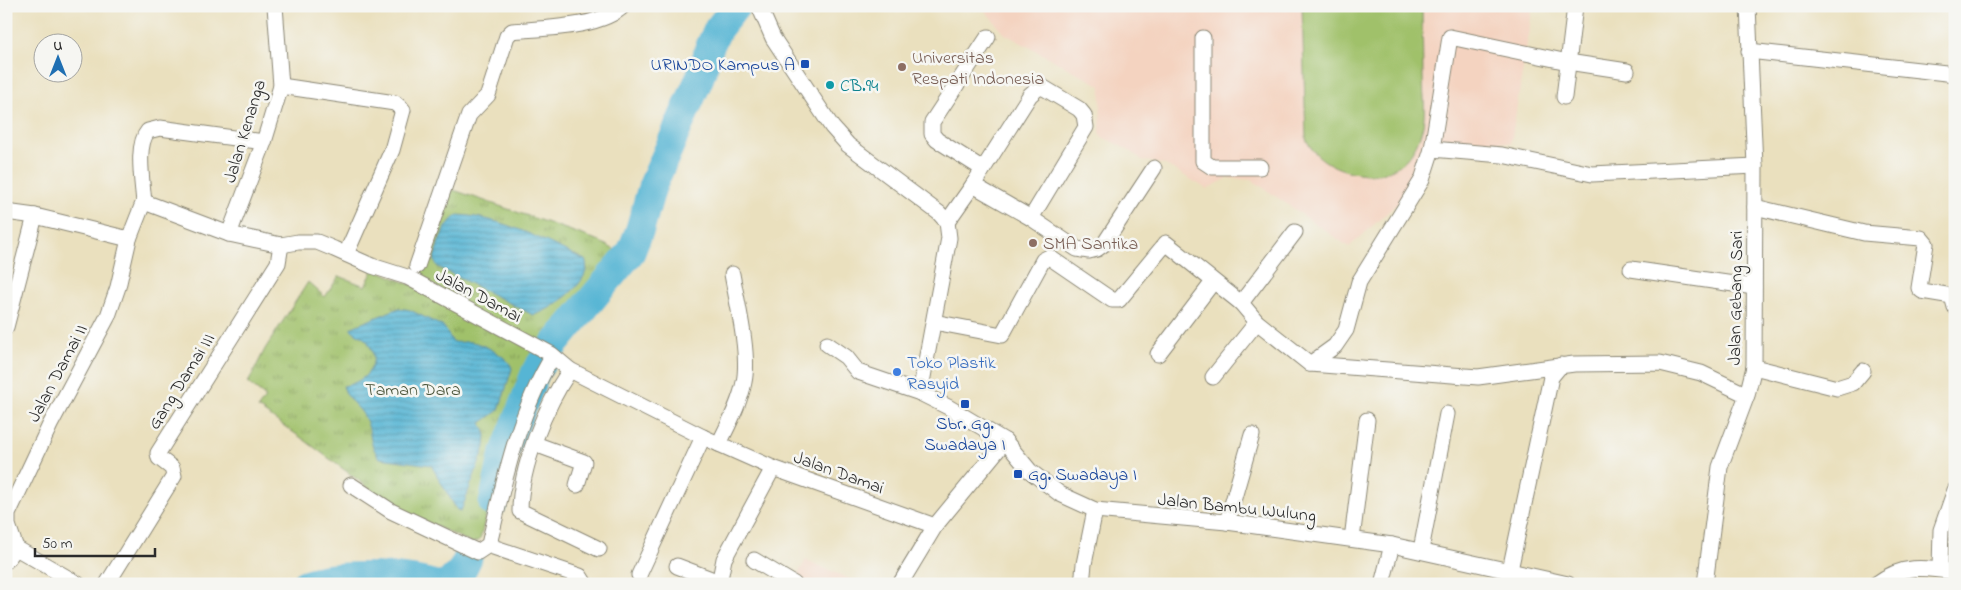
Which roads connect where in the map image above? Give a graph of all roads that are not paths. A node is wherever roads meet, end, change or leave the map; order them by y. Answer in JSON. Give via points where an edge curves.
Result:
{"nodes":[{"id":1,"x":274,"y":6,"type":"edge"},
{"id":2,"x":623,"y":6,"type":"edge"},
{"id":3,"x":758,"y":6,"type":"edge"},
{"id":4,"x":1575,"y":6,"type":"edge"},
{"id":5,"x":1748,"y":6,"type":"edge"},
{"id":6,"x":988,"y":37,"type":"dead end"},
{"id":7,"x":1203,"y":38,"type":"dead end"},
{"id":8,"x":1749,"y":51,"type":"junction"},
{"id":9,"x":1568,"y":62,"type":"junction"},
{"id":10,"x":1627,"y":71,"type":"dead end"},
{"id":11,"x":1955,"y":74,"type":"edge"},
{"id":12,"x":281,"y":86,"type":"junction"},
{"id":13,"x":1564,"y":97,"type":"dead end"},
{"id":14,"x":264,"y":142,"type":"junction"},
{"id":15,"x":1432,"y":148,"type":"junction"},
{"id":16,"x":1755,"y":166,"type":"junction"},
{"id":17,"x":1260,"y":167,"type":"dead end"},
{"id":18,"x":1154,"y":168,"type":"dead end"},
{"id":19,"x":982,"y":169,"type":"junction"},
{"id":20,"x":974,"y":185,"type":"junction"},
{"id":21,"x":144,"y":204,"type":"junction"},
{"id":22,"x":1756,"y":207,"type":"junction"},
{"id":23,"x":6,"y":212,"type":"edge"},
{"id":24,"x":36,"y":216,"type":"junction"},
{"id":25,"x":1031,"y":218,"type":"junction"},
{"id":26,"x":947,"y":222,"type":"junction"},
{"id":27,"x":1295,"y":232,"type":"dead end"},
{"id":28,"x":229,"y":234,"type":"junction"},
{"id":29,"x":129,"y":239,"type":"junction"},
{"id":30,"x":281,"y":245,"type":"junction"},
{"id":31,"x":346,"y":254,"type":"junction"},
{"id":32,"x":417,"y":266,"type":"dead end"},
{"id":33,"x":1631,"y":269,"type":"dead end"},
{"id":34,"x":732,"y":274,"type":"dead end"},
{"id":35,"x":1213,"y":282,"type":"junction"},
{"id":36,"x":1754,"y":287,"type":"junction"},
{"id":37,"x":1241,"y":303,"type":"junction"},
{"id":38,"x":1955,"y":308,"type":"edge"},
{"id":39,"x":934,"y":322,"type":"junction"},
{"id":40,"x":1257,"y":322,"type":"junction"},
{"id":41,"x":6,"y":327,"type":"edge"},
{"id":42,"x":827,"y":344,"type":"dead end"},
{"id":43,"x":549,"y":353,"type":"junction"},
{"id":44,"x":1158,"y":354,"type":"dead end"},
{"id":45,"x":1310,"y":364,"type":"junction"},
{"id":46,"x":1561,"y":365,"type":"junction"},
{"id":47,"x":1754,"y":367,"type":"junction"},
{"id":48,"x":570,"y":370,"type":"junction"},
{"id":49,"x":1863,"y":371,"type":"dead end"},
{"id":50,"x":1213,"y":376,"type":"dead end"},
{"id":51,"x":920,"y":393,"type":"junction"},
{"id":52,"x":1747,"y":395,"type":"junction"},
{"id":53,"x":1447,"y":414,"type":"dead end"},
{"id":54,"x":1367,"y":420,"type":"dead end"},
{"id":55,"x":1252,"y":434,"type":"dead end"},
{"id":56,"x":703,"y":437,"type":"junction"},
{"id":57,"x":1005,"y":441,"type":"junction"},
{"id":58,"x":534,"y":444,"type":"junction"},
{"id":59,"x":719,"y":444,"type":"junction"},
{"id":60,"x":773,"y":468,"type":"junction"},
{"id":61,"x":351,"y":485,"type":"dead end"},
{"id":62,"x":577,"y":485,"type":"dead end"},
{"id":63,"x":1955,"y":490,"type":"edge"},
{"id":64,"x":1095,"y":510,"type":"junction"},
{"id":65,"x":1227,"y":522,"type":"junction"},
{"id":66,"x":935,"y":526,"type":"junction"},
{"id":67,"x":1352,"y":539,"type":"junction"},
{"id":68,"x":490,"y":544,"type":"junction"},
{"id":69,"x":1392,"y":545,"type":"junction"},
{"id":70,"x":16,"y":548,"type":"junction"},
{"id":71,"x":600,"y":549,"type":"dead end"},
{"id":72,"x":1421,"y":550,"type":"junction"},
{"id":73,"x":6,"y":560,"type":"edge"},
{"id":74,"x":754,"y":560,"type":"dead end"},
{"id":75,"x":677,"y":566,"type":"dead end"},
{"id":76,"x":1510,"y":570,"type":"junction"},
{"id":77,"x":1948,"y":571,"type":"edge"},
{"id":78,"x":639,"y":575,"type":"dead end"},
{"id":79,"x":1537,"y":581,"type":"edge"},
{"id":80,"x":719,"y":583,"type":"edge"},
{"id":81,"x":78,"y":584,"type":"edge"},
{"id":82,"x":107,"y":584,"type":"edge"},
{"id":83,"x":585,"y":584,"type":"edge"},
{"id":84,"x":794,"y":584,"type":"edge"},
{"id":85,"x":900,"y":584,"type":"edge"},
{"id":86,"x":1082,"y":584,"type":"edge"},
{"id":87,"x":1382,"y":584,"type":"edge"},
{"id":88,"x":1568,"y":584,"type":"edge"},
{"id":89,"x":1705,"y":584,"type":"edge"},
{"id":90,"x":1876,"y":584,"type":"edge"}],
"edges":[{"from":1,"to":12,"type":"street","name":"Jalan Kenanga"},
{"from":2,"to":32,"type":"street","via":[[595,21],[512,32],[507,36],[488,95],[469,115]]},
{"from":3,"to":26,"type":"street","via":[[773,38],[832,127],[848,145]]},
{"from":4,"to":9,"type":"street"},
{"from":5,"to":8,"type":"street","name":"Jalan Gebang Sari"},
{"from":6,"to":19,"type":"street","via":[[932,122],[937,140]]},
{"from":7,"to":17,"type":"street","via":[[1203,161],[1212,167]]},
{"from":8,"to":11,"type":"street"},
{"from":8,"to":16,"type":"street","name":"Jalan Gebang Sari"},
{"from":9,"to":10,"type":"street"},
{"from":9,"to":13,"type":"street"},
{"from":9,"to":15,"type":"street","via":[[1450,37]]},
{"from":12,"to":14,"type":"street","name":"Jalan Kenanga"},
{"from":12,"to":31,"type":"street","via":[[395,103],[403,110],[392,150]]},
{"from":14,"to":21,"type":"street","via":[[160,128],[148,131],[142,139],[141,152]]},
{"from":14,"to":28,"type":"street","name":"Jalan Kenanga"},
{"from":15,"to":16,"type":"street","via":[[1502,155],[1592,174]]},
{"from":15,"to":45,"type":"street","via":[[1422,180],[1359,282],[1346,330],[1336,346]]},
{"from":16,"to":22,"type":"street","name":"Jalan Gebang Sari"},
{"from":18,"to":25,"type":"street","via":[[1104,244],[1097,249],[1077,249]]},
{"from":19,"to":20,"type":"street"},
{"from":19,"to":25,"type":"street","via":[[1030,95],[1038,88],[1044,88],[1079,109],[1086,127]]},
{"from":20,"to":25,"type":"street"},
{"from":20,"to":26,"type":"street"},
{"from":21,"to":28,"type":"street","name":"Jalan Damai"},
{"from":21,"to":29,"type":"street"},
{"from":22,"to":36,"type":"street","name":"Jalan Gebang Sari"},
{"from":22,"to":38,"type":"street","via":[[1864,233],[1921,238],[1926,244],[1919,288],[1952,296]]},
{"from":23,"to":24,"type":"street"},
{"from":24,"to":29,"type":"street"},
{"from":24,"to":41,"type":"street"},
{"from":26,"to":39,"type":"street","via":[[949,238]]},
{"from":27,"to":37,"type":"street"},
{"from":28,"to":30,"type":"street","name":"Jalan Damai"},
{"from":29,"to":70,"type":"street","name":"Jalan Damai II","via":[[108,316],[8,514],[8,525]]},
{"from":30,"to":31,"type":"street","name":"Jalan Damai","via":[[317,242]]},
{"from":30,"to":82,"type":"street","name":"Gang Damai III","via":[[278,264],[158,453],[159,458],[172,468],[174,476]]},
{"from":31,"to":43,"type":"street","name":"Jalan Damai","via":[[407,277]]},
{"from":33,"to":36,"type":"street"},
{"from":34,"to":59,"type":"street","via":[[741,320],[745,375]]},
{"from":35,"to":37,"type":"street"},
{"from":35,"to":39,"type":"street","via":[[1166,243],[1124,297],[1114,301],[1049,257],[1044,260],[1002,335]]},
{"from":35,"to":44,"type":"street"},
{"from":36,"to":47,"type":"street","name":"Jalan Gebang Sari"},
{"from":37,"to":40,"type":"street"},
{"from":39,"to":51,"type":"street"},
{"from":40,"to":45,"type":"street"},
{"from":40,"to":50,"type":"street"},
{"from":42,"to":51,"type":"street","name":"Jalan Bambu Wulung","via":[[846,357],[858,372]]},
{"from":43,"to":48,"type":"street","name":"Jalan Damai"},
{"from":43,"to":68,"type":"street","via":[[513,450]]},
{"from":45,"to":46,"type":"street","via":[[1478,376]]},
{"from":46,"to":52,"type":"street","via":[[1674,365],[1701,373]]},
{"from":46,"to":76,"type":"street","via":[[1551,377]]},
{"from":47,"to":49,"type":"street","via":[[1837,388],[1853,383]]},
{"from":47,"to":52,"type":"street","name":"Jalan Gebang Sari"},
{"from":48,"to":56,"type":"street","name":"Jalan Damai"},
{"from":48,"to":58,"type":"street","via":[[558,388]]},
{"from":51,"to":57,"type":"street","name":"Jalan Bambu Wulung"},
{"from":52,"to":89,"type":"street","name":"Jalan Gebang Sari","via":[[1722,462]]},
{"from":53,"to":72,"type":"street"},
{"from":54,"to":67,"type":"street"},
{"from":55,"to":65,"type":"street"},
{"from":56,"to":59,"type":"street","name":"Jalan Damai"},
{"from":56,"to":78,"type":"street"},
{"from":57,"to":64,"type":"street","name":"Jalan Bambu Wulung","via":[[1030,471],[1060,494]]},
{"from":57,"to":66,"type":"street"},
{"from":58,"to":62,"type":"street","via":[[584,462]]},
{"from":58,"to":71,"type":"street","via":[[520,511]]},
{"from":59,"to":60,"type":"street","name":"Jalan Damai"},
{"from":60,"to":66,"type":"street","name":"Jalan Damai"},
{"from":60,"to":80,"type":"street","via":[[724,559]]},
{"from":61,"to":68,"type":"street","via":[[390,511],[478,552]]},
{"from":63,"to":77,"type":"street","via":[[1941,530]]},
{"from":64,"to":65,"type":"street","name":"Jalan Bambu Wulung"},
{"from":64,"to":86,"type":"street"},
{"from":65,"to":67,"type":"street","name":"Jalan Bambu Wulung"},
{"from":66,"to":85,"type":"street"},
{"from":67,"to":69,"type":"street","name":"Jalan Bambu Wulung"},
{"from":68,"to":83,"type":"street","via":[[580,576]]},
{"from":69,"to":72,"type":"street","name":"Jalan Bambu Wulung"},
{"from":69,"to":87,"type":"street"},
{"from":70,"to":73,"type":"street"},
{"from":70,"to":81,"type":"street"},
{"from":72,"to":76,"type":"street","name":"Jalan Bambu Wulung"},
{"from":74,"to":84,"type":"street"},
{"from":75,"to":80,"type":"street"},
{"from":76,"to":79,"type":"street","name":"Jalan Bambu Wulung"},
{"from":77,"to":90,"type":"street","via":[[1909,568],[1897,571]]},
{"from":79,"to":88,"type":"street","name":"Jalan Bambu Wulung"}]}
